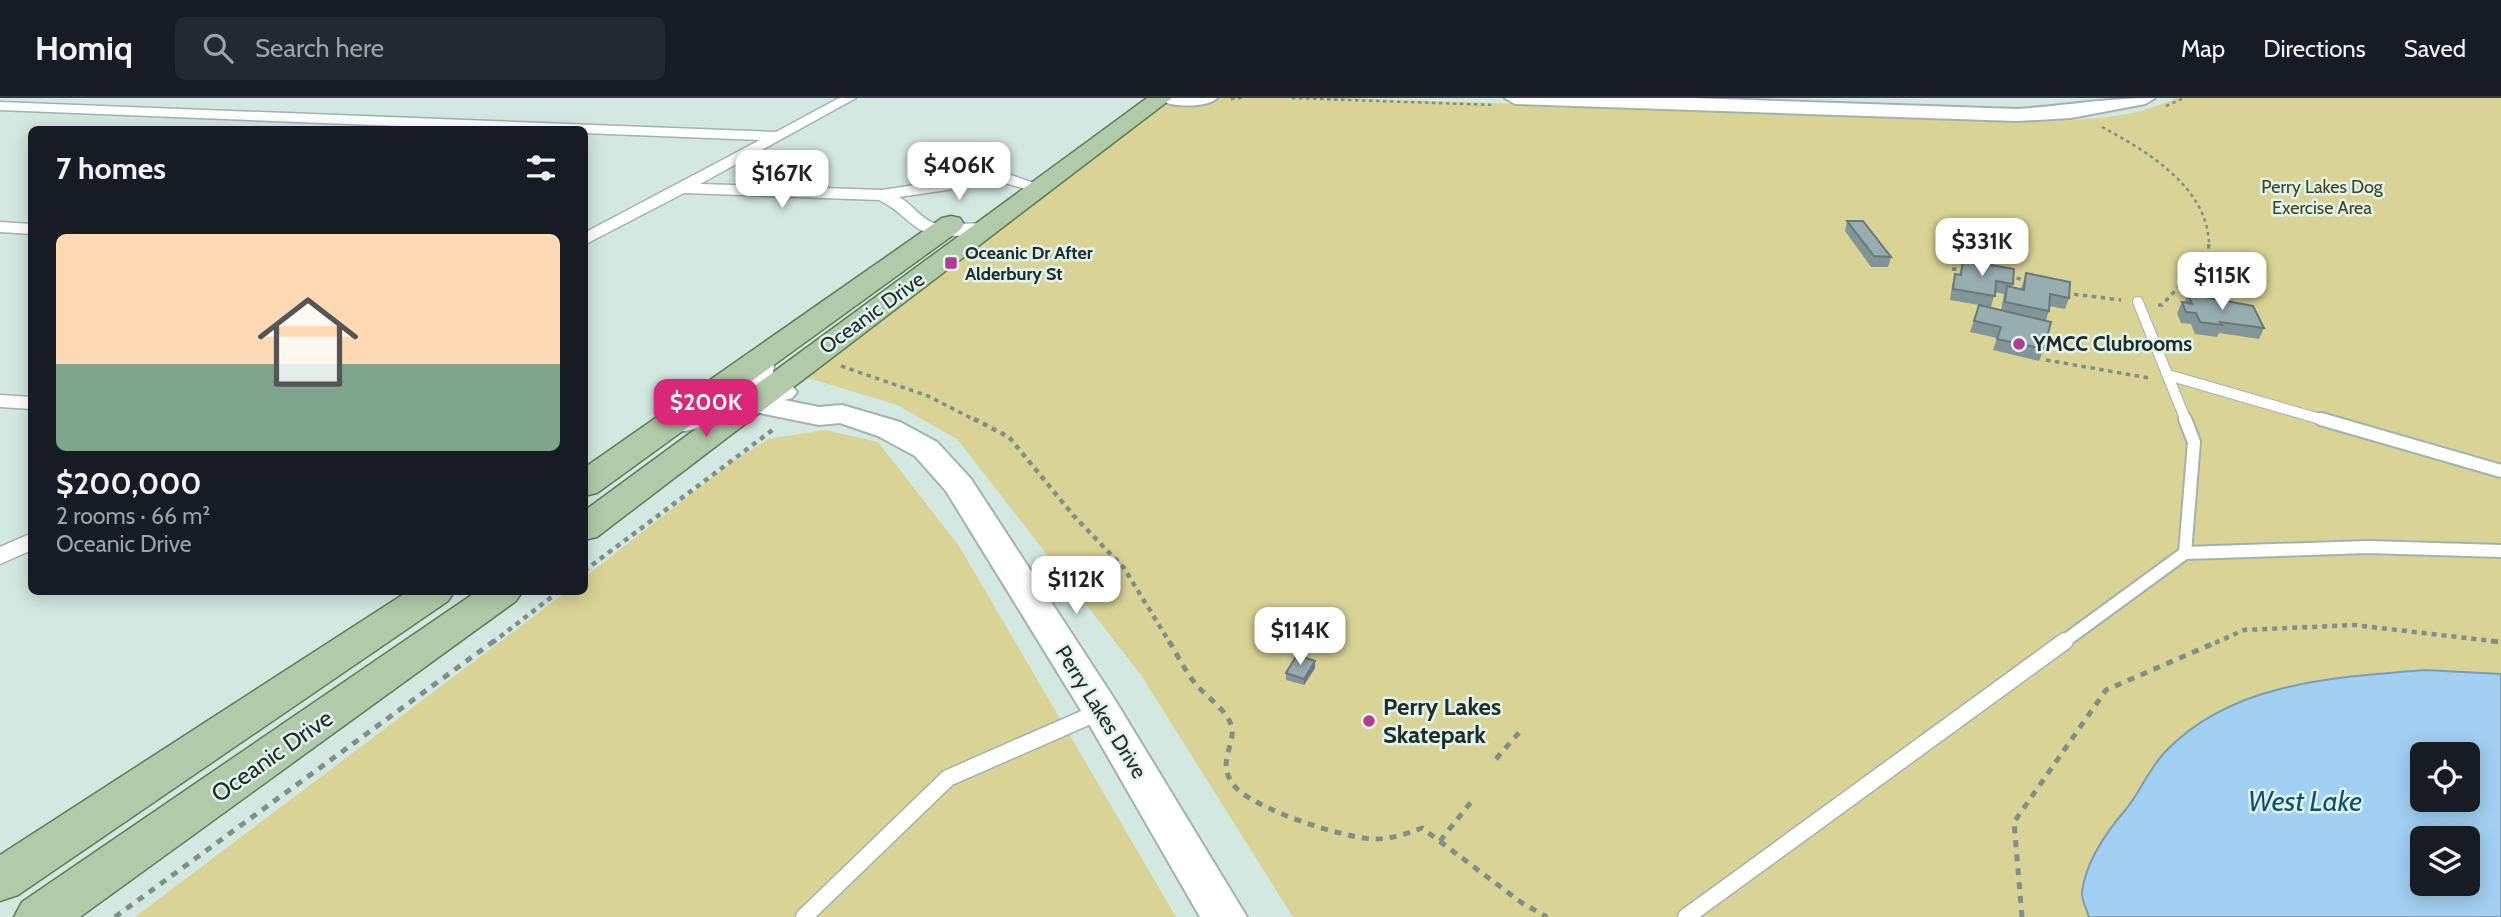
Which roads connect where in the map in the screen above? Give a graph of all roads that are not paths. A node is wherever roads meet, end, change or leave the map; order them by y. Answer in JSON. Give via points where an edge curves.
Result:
{"nodes":[{"id":1,"x":13,"y":98,"type":"edge"},
{"id":2,"x":849,"y":98,"type":"edge"},
{"id":3,"x":1126,"y":98,"type":"edge"},
{"id":4,"x":1161,"y":98,"type":"edge"},
{"id":5,"x":1168,"y":98,"type":"edge"},
{"id":6,"x":1207,"y":98,"type":"edge"},
{"id":7,"x":1515,"y":98,"type":"edge"},
{"id":8,"x":2145,"y":98,"type":"edge"},
{"id":9,"x":1708,"y":102,"type":"edge"},
{"id":10,"x":0,"y":105,"type":"edge"},
{"id":11,"x":527,"y":126,"type":"edge"},
{"id":12,"x":588,"y":128,"type":"edge"},
{"id":13,"x":778,"y":136,"type":"junction"},
{"id":14,"x":1013,"y":179,"type":"junction"},
{"id":15,"x":682,"y":188,"type":"junction"},
{"id":16,"x":1040,"y":188,"type":"junction"},
{"id":17,"x":883,"y":195,"type":"junction"},
{"id":18,"x":0,"y":227,"type":"edge"},
{"id":19,"x":28,"y":229,"type":"edge"},
{"id":20,"x":985,"y":229,"type":"junction"},
{"id":21,"x":943,"y":230,"type":"junction"},
{"id":22,"x":588,"y":238,"type":"edge"},
{"id":23,"x":2138,"y":302,"type":"road end"},
{"id":24,"x":761,"y":358,"type":"junction"},
{"id":25,"x":2169,"y":379,"type":"junction"},
{"id":26,"x":763,"y":393,"type":"junction"},
{"id":27,"x":0,"y":401,"type":"edge"},
{"id":28,"x":28,"y":403,"type":"edge"},
{"id":29,"x":636,"y":448,"type":"junction"},
{"id":30,"x":2501,"y":471,"type":"edge"},
{"id":31,"x":588,"y":482,"type":"edge"},
{"id":32,"x":588,"y":526,"type":"edge"},
{"id":33,"x":28,"y":542,"type":"edge"},
{"id":34,"x":2501,"y":551,"type":"edge"},
{"id":35,"x":2185,"y":553,"type":"junction"},
{"id":36,"x":0,"y":557,"type":"edge"},
{"id":37,"x":429,"y":595,"type":"edge"},
{"id":38,"x":498,"y":595,"type":"edge"},
{"id":39,"x":1101,"y":710,"type":"junction"},
{"id":40,"x":0,"y":881,"type":"edge"},
{"id":41,"x":40,"y":917,"type":"edge"},
{"id":42,"x":804,"y":917,"type":"edge"},
{"id":43,"x":1224,"y":917,"type":"edge"},
{"id":44,"x":1686,"y":917,"type":"edge"}],
"edges":[{"from":1,"to":10,"type":"street"},
{"from":2,"to":13,"type":"street"},
{"from":3,"to":14,"type":"main road","name":"Oceanic Drive"},
{"from":4,"to":16,"type":"main road","name":"Oceanic Drive"},
{"from":5,"to":6,"type":"street"},
{"from":7,"to":9,"type":"street"},
{"from":8,"to":9,"type":"street","via":[[2071,112],[2017,115]]},
{"from":10,"to":11,"type":"street"},
{"from":12,"to":13,"type":"street"},
{"from":13,"to":15,"type":"street"},
{"from":14,"to":16,"type":"street"},
{"from":14,"to":17,"type":"street","via":[[977,179]]},
{"from":14,"to":21,"type":"main road","name":"Oceanic Drive"},
{"from":15,"to":17,"type":"street"},
{"from":15,"to":22,"type":"street"},
{"from":16,"to":20,"type":"main road","name":"Oceanic Drive"},
{"from":17,"to":21,"type":"street","via":[[904,206],[926,227]]},
{"from":18,"to":19,"type":"street"},
{"from":20,"to":21,"type":"street"},
{"from":20,"to":26,"type":"main road","name":"Oceanic Drive"},
{"from":21,"to":24,"type":"main road","name":"Oceanic Drive"},
{"from":23,"to":25,"type":"lane"},
{"from":24,"to":26,"type":"street","via":[[755,383]]},
{"from":24,"to":29,"type":"main road","name":"Oceanic Drive"},
{"from":25,"to":30,"type":"lane"},
{"from":25,"to":35,"type":"lane","via":[[2194,442]]},
{"from":26,"to":29,"type":"street","via":[[712,407]]},
{"from":26,"to":32,"type":"main road","name":"Oceanic Drive"},
{"from":26,"to":39,"type":"street","name":"Perry Lakes Drive","via":[[766,406],[819,416],[842,414],[889,429],[926,449],[959,486]]},
{"from":27,"to":28,"type":"street"},
{"from":29,"to":31,"type":"main road","name":"Oceanic Drive"},
{"from":33,"to":36,"type":"street"},
{"from":34,"to":35,"type":"lane","via":[[2368,547]]},
{"from":35,"to":44,"type":"lane"},
{"from":37,"to":40,"type":"main road","name":"Oceanic Drive"},
{"from":38,"to":41,"type":"main road","name":"Oceanic Drive"},
{"from":39,"to":42,"type":"lane","via":[[948,778]]},
{"from":39,"to":43,"type":"street","name":"Perry Lakes Drive"}]}
